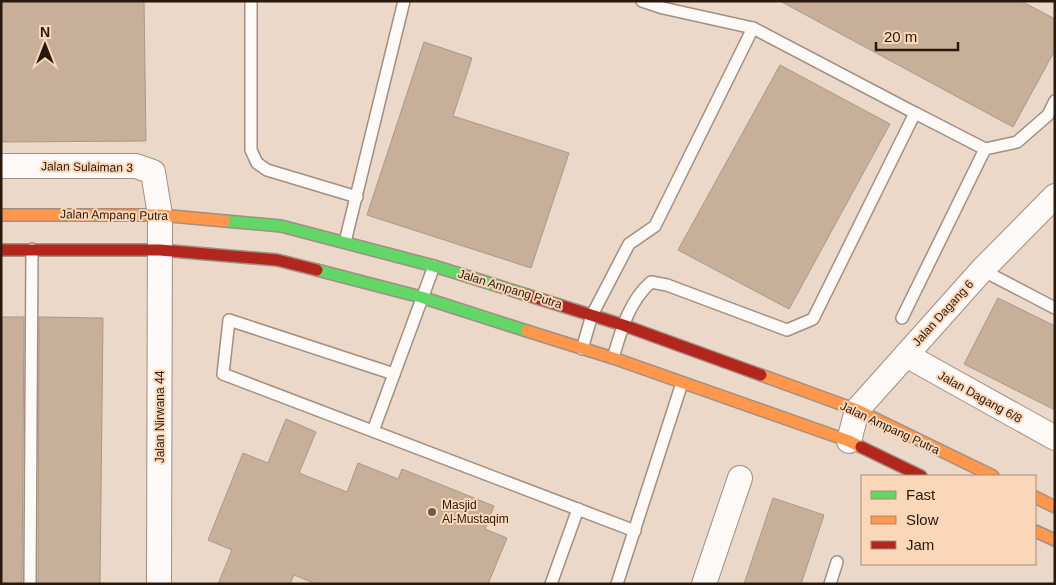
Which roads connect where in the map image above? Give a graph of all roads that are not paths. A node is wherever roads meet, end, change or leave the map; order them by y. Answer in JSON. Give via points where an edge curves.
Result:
{"nodes":[{"id":1,"x":251,"y":1,"type":"edge"},
{"id":2,"x":404,"y":1,"type":"edge"},
{"id":3,"x":642,"y":1,"type":"edge"},
{"id":4,"x":665,"y":5,"type":"edge"},
{"id":5,"x":753,"y":28,"type":"junction"},
{"id":6,"x":1055,"y":100,"type":"edge"},
{"id":7,"x":915,"y":113,"type":"junction"},
{"id":8,"x":985,"y":150,"type":"junction"},
{"id":9,"x":1,"y":166,"type":"edge"},
{"id":10,"x":1055,"y":196,"type":"edge"},
{"id":11,"x":357,"y":197,"type":"junction"},
{"id":12,"x":1,"y":215,"type":"edge"},
{"id":13,"x":160,"y":215,"type":"junction"},
{"id":14,"x":345,"y":242,"type":"junction"},
{"id":15,"x":32,"y":249,"type":"junction"},
{"id":16,"x":1,"y":250,"type":"edge"},
{"id":17,"x":160,"y":250,"type":"junction"},
{"id":18,"x":434,"y":266,"type":"junction"},
{"id":19,"x":982,"y":270,"type":"junction"},
{"id":20,"x":421,"y":297,"type":"junction"},
{"id":21,"x":1055,"y":308,"type":"edge"},
{"id":22,"x":592,"y":315,"type":"junction"},
{"id":23,"x":902,"y":318,"type":"dead end"},
{"id":24,"x":623,"y":325,"type":"junction"},
{"id":25,"x":582,"y":349,"type":"junction"},
{"id":26,"x":906,"y":355,"type":"junction"},
{"id":27,"x":613,"y":358,"type":"junction"},
{"id":28,"x":394,"y":374,"type":"junction"},
{"id":29,"x":682,"y":383,"type":"junction"},
{"id":30,"x":857,"y":410,"type":"junction"},
{"id":31,"x":372,"y":431,"type":"junction"},
{"id":32,"x":1055,"y":438,"type":"edge"},
{"id":33,"x":849,"y":442,"type":"junction"},
{"id":34,"x":919,"y":475,"type":"edge"},
{"id":35,"x":990,"y":475,"type":"edge"},
{"id":36,"x":740,"y":478,"type":"dead end"},
{"id":37,"x":1036,"y":498,"type":"edge"},
{"id":38,"x":1055,"y":507,"type":"edge"},
{"id":39,"x":578,"y":509,"type":"junction"},
{"id":40,"x":635,"y":531,"type":"junction"},
{"id":41,"x":1036,"y":531,"type":"edge"},
{"id":42,"x":1055,"y":540,"type":"edge"},
{"id":43,"x":838,"y":562,"type":"dead end"},
{"id":44,"x":30,"y":584,"type":"edge"},
{"id":45,"x":159,"y":584,"type":"edge"},
{"id":46,"x":551,"y":584,"type":"edge"},
{"id":47,"x":616,"y":584,"type":"edge"},
{"id":48,"x":704,"y":584,"type":"edge"},
{"id":49,"x":830,"y":584,"type":"edge"}],
"edges":[{"from":1,"to":11,"type":"lane","via":[[251,150],[257,163],[268,170]]},
{"from":2,"to":11,"type":"lane"},
{"from":3,"to":4,"type":"lane"},
{"from":4,"to":5,"type":"lane"},
{"from":5,"to":7,"type":"lane"},
{"from":5,"to":22,"type":"lane","via":[[654,226],[629,244]]},
{"from":6,"to":8,"type":"lane","via":[[1048,115],[1017,142]]},
{"from":7,"to":8,"type":"lane"},
{"from":7,"to":24,"type":"lane","via":[[813,319],[787,330],[651,282],[640,291]]},
{"from":8,"to":23,"type":"lane"},
{"from":9,"to":13,"type":"street","name":"Jalan Sulaiman 3","via":[[136,166],[153,172]]},
{"from":10,"to":19,"type":"street","name":"Jalan Dagang 6"},
{"from":11,"to":14,"type":"lane"},
{"from":12,"to":13,"type":"street","name":"Jalan Ampang Putra"},
{"from":13,"to":14,"type":"street","name":"Jalan Ampang Putra","via":[[281,226]]},
{"from":13,"to":17,"type":"street","name":"Jalan Sulaiman 3"},
{"from":14,"to":18,"type":"street","name":"Jalan Ampang Putra"},
{"from":15,"to":16,"type":"street"},
{"from":15,"to":17,"type":"street"},
{"from":15,"to":44,"type":"lane"},
{"from":17,"to":20,"type":"street","via":[[277,260]]},
{"from":17,"to":45,"type":"street","name":"Jalan Nirwana 44"},
{"from":18,"to":20,"type":"lane"},
{"from":18,"to":22,"type":"street","name":"Jalan Ampang Putra"},
{"from":19,"to":21,"type":"lane"},
{"from":19,"to":26,"type":"street","name":"Jalan Dagang 6"},
{"from":20,"to":25,"type":"street"},
{"from":20,"to":28,"type":"lane"},
{"from":22,"to":24,"type":"street","name":"Jalan Ampang Putra"},
{"from":22,"to":25,"type":"lane"},
{"from":24,"to":27,"type":"lane"},
{"from":24,"to":30,"type":"street","name":"Jalan Ampang Putra"},
{"from":25,"to":27,"type":"street"},
{"from":26,"to":30,"type":"street","name":"Jalan Dagang 6"},
{"from":26,"to":32,"type":"street","name":"Jalan Dagang 6/8"},
{"from":27,"to":29,"type":"street"},
{"from":28,"to":31,"type":"lane"},
{"from":28,"to":31,"type":"lane","via":[[229,320],[223,374]]},
{"from":29,"to":33,"type":"street"},
{"from":29,"to":40,"type":"lane"},
{"from":30,"to":33,"type":"street","name":"Jalan Dagang 6"},
{"from":30,"to":35,"type":"street","name":"Jalan Ampang Putra"},
{"from":31,"to":39,"type":"lane"},
{"from":33,"to":34,"type":"street"},
{"from":36,"to":48,"type":"street"},
{"from":37,"to":38,"type":"street"},
{"from":39,"to":40,"type":"lane"},
{"from":39,"to":46,"type":"lane"},
{"from":40,"to":47,"type":"lane"},
{"from":41,"to":42,"type":"street"},
{"from":43,"to":49,"type":"lane"}]}
